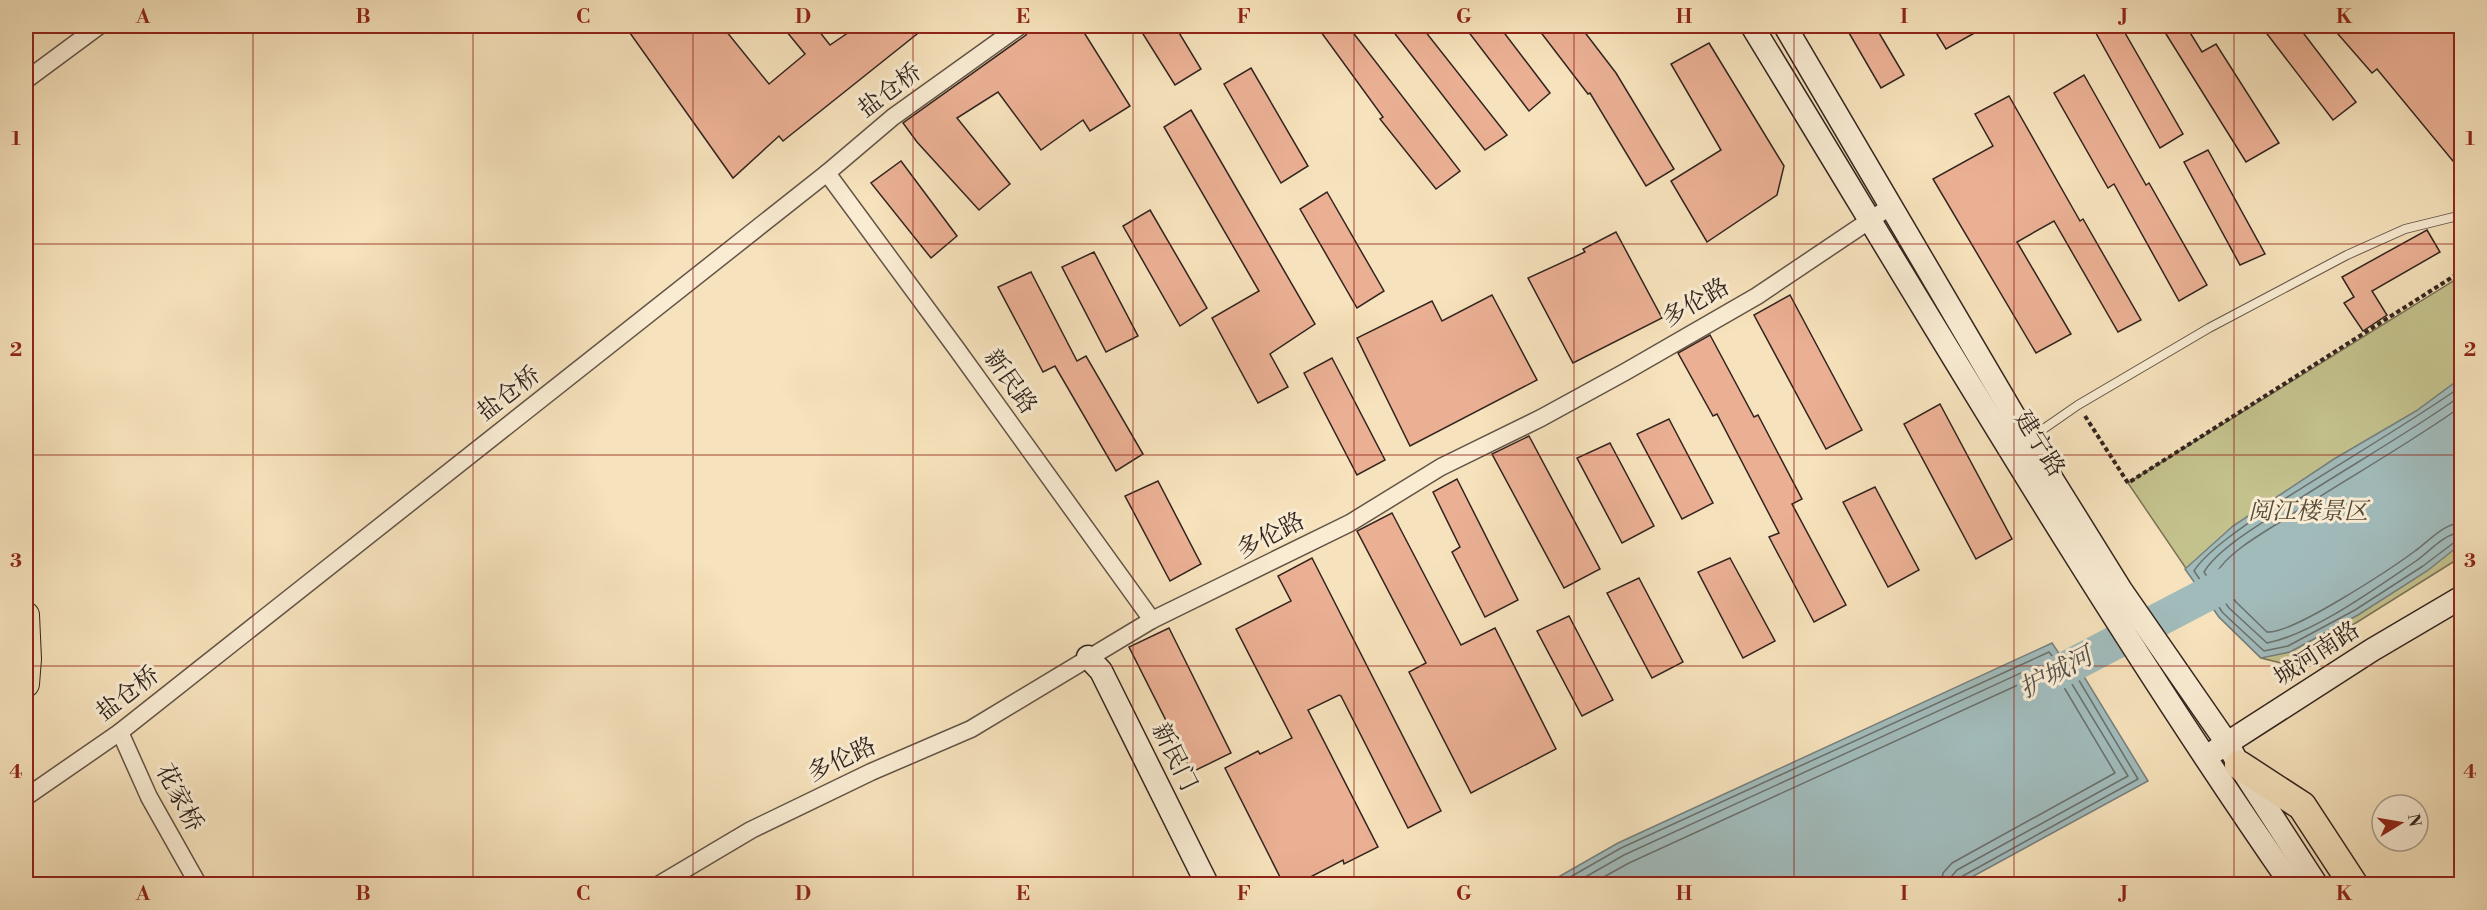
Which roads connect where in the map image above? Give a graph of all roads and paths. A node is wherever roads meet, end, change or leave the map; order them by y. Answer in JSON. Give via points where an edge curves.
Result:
{"nodes":[{"id":1,"x":99,"y":26,"type":"edge"},
{"id":2,"x":1020,"y":26,"type":"edge"},
{"id":3,"x":1752,"y":26,"type":"edge"},
{"id":4,"x":1785,"y":26,"type":"edge"},
{"id":5,"x":26,"y":80,"type":"edge"},
{"id":6,"x":827,"y":173,"type":"junction"},
{"id":7,"x":1891,"y":206,"type":"junction"},
{"id":8,"x":2462,"y":215,"type":"edge"},
{"id":9,"x":1871,"y":220,"type":"junction"},
{"id":10,"x":2462,"y":270,"type":"edge"},
{"id":11,"x":2078,"y":405,"type":"junction"},
{"id":12,"x":2028,"y":439,"type":"junction"},
{"id":13,"x":2111,"y":591,"type":"junction"},
{"id":14,"x":2462,"y":597,"type":"edge"},
{"id":15,"x":26,"y":615,"type":"edge"},
{"id":16,"x":1152,"y":620,"type":"junction"},
{"id":17,"x":1088,"y":657,"type":"junction"},
{"id":18,"x":26,"y":684,"type":"edge"},
{"id":19,"x":120,"y":732,"type":"junction"},
{"id":20,"x":2233,"y":754,"type":"junction"},
{"id":21,"x":2204,"y":758,"type":"junction"},
{"id":22,"x":26,"y":797,"type":"edge"},
{"id":23,"x":198,"y":885,"type":"edge"},
{"id":24,"x":660,"y":885,"type":"edge"},
{"id":25,"x":1192,"y":885,"type":"edge"},
{"id":26,"x":1207,"y":885,"type":"edge"},
{"id":27,"x":2291,"y":885,"type":"edge"},
{"id":28,"x":2316,"y":885,"type":"edge"},
{"id":29,"x":2353,"y":885,"type":"edge"}],
"edges":[{"from":1,"to":5,"type":"street"},
{"from":2,"to":6,"type":"street","name":"盐仓桥","via":[[893,117]]},
{"from":3,"to":9,"type":"main road","name":"建宁路"},
{"from":4,"to":7,"type":"main road","name":"建宁路"},
{"from":6,"to":16,"type":"street","name":"新民路"},
{"from":6,"to":19,"type":"street","name":"盐仓桥"},
{"from":7,"to":9,"type":"street","name":"多伦路"},
{"from":7,"to":12,"type":"main road","name":"建宁路"},
{"from":8,"to":11,"type":"lane","via":[[2405,229],[2347,255],[2209,328]]},
{"from":9,"to":13,"type":"main road","name":"建宁路"},
{"from":9,"to":16,"type":"street","name":"多伦路","via":[[1757,296],[1625,372],[1441,466],[1350,523]]},
{"from":10,"to":11,"type":"path","via":[[2128,483]]},
{"from":11,"to":12,"type":"lane"},
{"from":12,"to":13,"type":"main road","name":"建宁路"},
{"from":13,"to":20,"type":"main road","name":"建宁路"},
{"from":13,"to":21,"type":"main road","name":"建宁路"},
{"from":14,"to":20,"type":"main road","name":"城河南路","via":[[2372,650]]},
{"from":15,"to":18,"type":"main road"},
{"from":16,"to":17,"type":"street","name":"多伦路"},
{"from":17,"to":24,"type":"street","name":"多伦路","via":[[971,729],[751,830]]},
{"from":17,"to":25,"type":"main road","via":[[1088,675]]},
{"from":17,"to":26,"type":"main road","name":"新民门","via":[[1101,671]]},
{"from":19,"to":22,"type":"street","name":"盐仓桥"},
{"from":19,"to":23,"type":"street","name":"花家桥","via":[[149,797]]},
{"from":20,"to":21,"type":"main road","name":"城河南路"},
{"from":20,"to":28,"type":"main road","name":"建宁路"},
{"from":20,"to":29,"type":"highway","via":[[2302,806]]},
{"from":21,"to":27,"type":"main road","name":"建宁路"}]}
